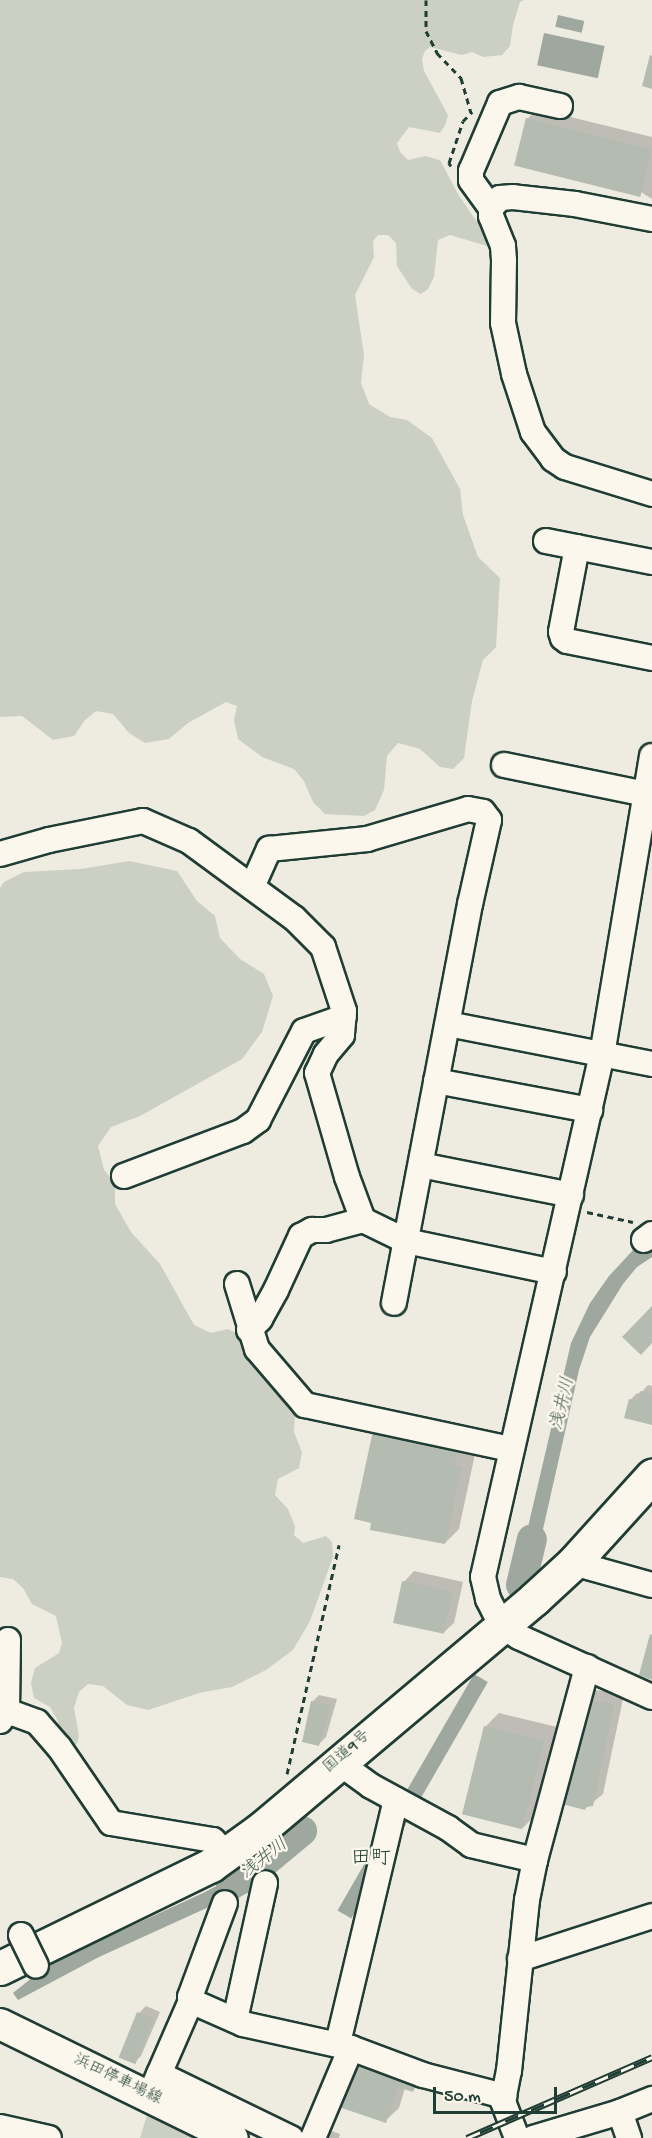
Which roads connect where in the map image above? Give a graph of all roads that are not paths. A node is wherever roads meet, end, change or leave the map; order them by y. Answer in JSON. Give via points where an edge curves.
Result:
{"nodes":[{"id":1,"x":560,"y":106,"type":"dead end"},
{"id":2,"x":491,"y":208,"type":"junction"},
{"id":3,"x":652,"y":219,"type":"edge"},
{"id":4,"x":652,"y":494,"type":"edge"},
{"id":5,"x":546,"y":541,"type":"dead end"},
{"id":6,"x":577,"y":547,"type":"junction"},
{"id":7,"x":652,"y":562,"type":"edge"},
{"id":8,"x":652,"y":658,"type":"edge"},
{"id":9,"x":652,"y":756,"type":"edge"},
{"id":10,"x":504,"y":765,"type":"dead end"},
{"id":11,"x":645,"y":794,"type":"junction"},
{"id":12,"x":0,"y":854,"type":"edge"},
{"id":13,"x":252,"y":887,"type":"junction"},
{"id":14,"x":344,"y":1017,"type":"junction"},
{"id":15,"x":448,"y":1024,"type":"junction"},
{"id":16,"x":602,"y":1054,"type":"junction"},
{"id":17,"x":652,"y":1064,"type":"edge"},
{"id":18,"x":436,"y":1081,"type":"junction"},
{"id":19,"x":590,"y":1110,"type":"junction"},
{"id":20,"x":421,"y":1164,"type":"junction"},
{"id":21,"x":124,"y":1176,"type":"dead end"},
{"id":22,"x":569,"y":1201,"type":"junction"},
{"id":23,"x":363,"y":1220,"type":"junction"},
{"id":24,"x":406,"y":1241,"type":"junction"},
{"id":25,"x":554,"y":1272,"type":"junction"},
{"id":26,"x":237,"y":1284,"type":"dead end"},
{"id":27,"x":394,"y":1303,"type":"dead end"},
{"id":28,"x":249,"y":1330,"type":"junction"},
{"id":29,"x":511,"y":1449,"type":"junction"},
{"id":30,"x":652,"y":1476,"type":"edge"},
{"id":31,"x":573,"y":1563,"type":"junction"},
{"id":32,"x":652,"y":1585,"type":"edge"},
{"id":33,"x":502,"y":1626,"type":"junction"},
{"id":34,"x":8,"y":1640,"type":"dead end"},
{"id":35,"x":587,"y":1667,"type":"junction"},
{"id":36,"x":652,"y":1697,"type":"edge"},
{"id":37,"x":4,"y":1716,"type":"edge"},
{"id":38,"x":354,"y":1773,"type":"junction"},
{"id":39,"x":396,"y":1800,"type":"junction"},
{"id":40,"x":226,"y":1854,"type":"junction"},
{"id":41,"x":535,"y":1860,"type":"junction"},
{"id":42,"x":265,"y":1883,"type":"dead end"},
{"id":43,"x":225,"y":1903,"type":"dead end"},
{"id":44,"x":652,"y":1916,"type":"edge"},
{"id":45,"x":21,"y":1935,"type":"dead end"},
{"id":46,"x":520,"y":1959,"type":"junction"},
{"id":47,"x":36,"y":1966,"type":"dead end"},
{"id":48,"x":0,"y":1968,"type":"edge"},
{"id":49,"x":191,"y":2001,"type":"junction"},
{"id":50,"x":236,"y":2020,"type":"junction"},
{"id":51,"x":0,"y":2024,"type":"edge"},
{"id":52,"x":345,"y":2046,"type":"junction"},
{"id":53,"x":154,"y":2086,"type":"junction"},
{"id":54,"x":504,"y":2096,"type":"junction"},
{"id":55,"x":652,"y":2099,"type":"edge"},
{"id":56,"x":620,"y":2112,"type":"junction"},
{"id":57,"x":0,"y":2127,"type":"edge"},
{"id":58,"x":49,"y":2138,"type":"edge"},
{"id":59,"x":233,"y":2138,"type":"edge"},
{"id":60,"x":291,"y":2138,"type":"edge"},
{"id":61,"x":313,"y":2138,"type":"edge"},
{"id":62,"x":517,"y":2138,"type":"edge"},
{"id":63,"x":533,"y":2138,"type":"edge"},
{"id":64,"x":629,"y":2138,"type":"edge"}],
"edges":[{"from":1,"to":2,"type":"street","via":[[519,97],[500,103],[471,171],[471,180]]},
{"from":2,"to":3,"type":"street","via":[[500,198],[513,196]]},
{"from":2,"to":4,"type":"street","via":[[503,246],[504,323],[514,374],[533,432],[553,459],[565,467]]},
{"from":5,"to":6,"type":"street"},
{"from":6,"to":7,"type":"street"},
{"from":6,"to":8,"type":"street","via":[[561,632],[564,640]]},
{"from":9,"to":11,"type":"street"},
{"from":10,"to":11,"type":"street"},
{"from":11,"to":16,"type":"street"},
{"from":12,"to":13,"type":"street","via":[[143,821],[189,841]]},
{"from":13,"to":14,"type":"street","via":[[310,931],[323,947]]},
{"from":13,"to":15,"type":"street","via":[[269,849],[367,839],[468,809],[483,812],[489,820]]},
{"from":14,"to":21,"type":"street","via":[[304,1031],[258,1120],[243,1131]]},
{"from":14,"to":23,"type":"street","via":[[342,1035],[317,1073]]},
{"from":15,"to":16,"type":"street"},
{"from":15,"to":18,"type":"street"},
{"from":16,"to":17,"type":"street"},
{"from":16,"to":19,"type":"street"},
{"from":18,"to":19,"type":"street"},
{"from":18,"to":20,"type":"street"},
{"from":19,"to":22,"type":"street"},
{"from":20,"to":22,"type":"street"},
{"from":20,"to":24,"type":"street"},
{"from":22,"to":25,"type":"street"},
{"from":23,"to":24,"type":"street"},
{"from":23,"to":28,"type":"street","via":[[312,1230],[301,1236],[260,1319]]},
{"from":24,"to":25,"type":"street"},
{"from":24,"to":27,"type":"street"},
{"from":25,"to":29,"type":"street"},
{"from":26,"to":28,"type":"street"},
{"from":28,"to":29,"type":"street","via":[[263,1358],[310,1408]]},
{"from":29,"to":33,"type":"street","via":[[483,1577],[488,1599]]},
{"from":30,"to":31,"type":"highway","name":"国道9号"},
{"from":31,"to":32,"type":"street"},
{"from":31,"to":33,"type":"highway","name":"国道9号"},
{"from":33,"to":35,"type":"street"},
{"from":33,"to":38,"type":"highway","name":"国道9号"},
{"from":34,"to":37,"type":"street"},
{"from":35,"to":36,"type":"street"},
{"from":35,"to":41,"type":"street"},
{"from":37,"to":40,"type":"street","via":[[37,1722],[111,1823],[213,1840]]},
{"from":38,"to":39,"type":"street"},
{"from":38,"to":40,"type":"highway","name":"国道9号"},
{"from":39,"to":41,"type":"street","via":[[471,1845]]},
{"from":39,"to":52,"type":"street"},
{"from":40,"to":48,"type":"highway","name":"国道9号","via":[[211,1865]]},
{"from":41,"to":46,"type":"street"},
{"from":42,"to":50,"type":"street"},
{"from":43,"to":49,"type":"street","via":[[189,1997]]},
{"from":44,"to":46,"type":"street"},
{"from":45,"to":47,"type":"street","bridge":true},
{"from":46,"to":54,"type":"street"},
{"from":49,"to":50,"type":"street"},
{"from":49,"to":53,"type":"street"},
{"from":50,"to":52,"type":"street"},
{"from":51,"to":53,"type":"main road","name":"浜田停車場線"},
{"from":52,"to":54,"type":"street","via":[[423,2074]]},
{"from":52,"to":61,"type":"street"},
{"from":53,"to":59,"type":"main road","name":"浜田停車場線"},
{"from":53,"to":60,"type":"street"},
{"from":54,"to":62,"type":"street"},
{"from":55,"to":56,"type":"street"},
{"from":56,"to":63,"type":"street"},
{"from":56,"to":64,"type":"street"},
{"from":57,"to":58,"type":"street"}]}
